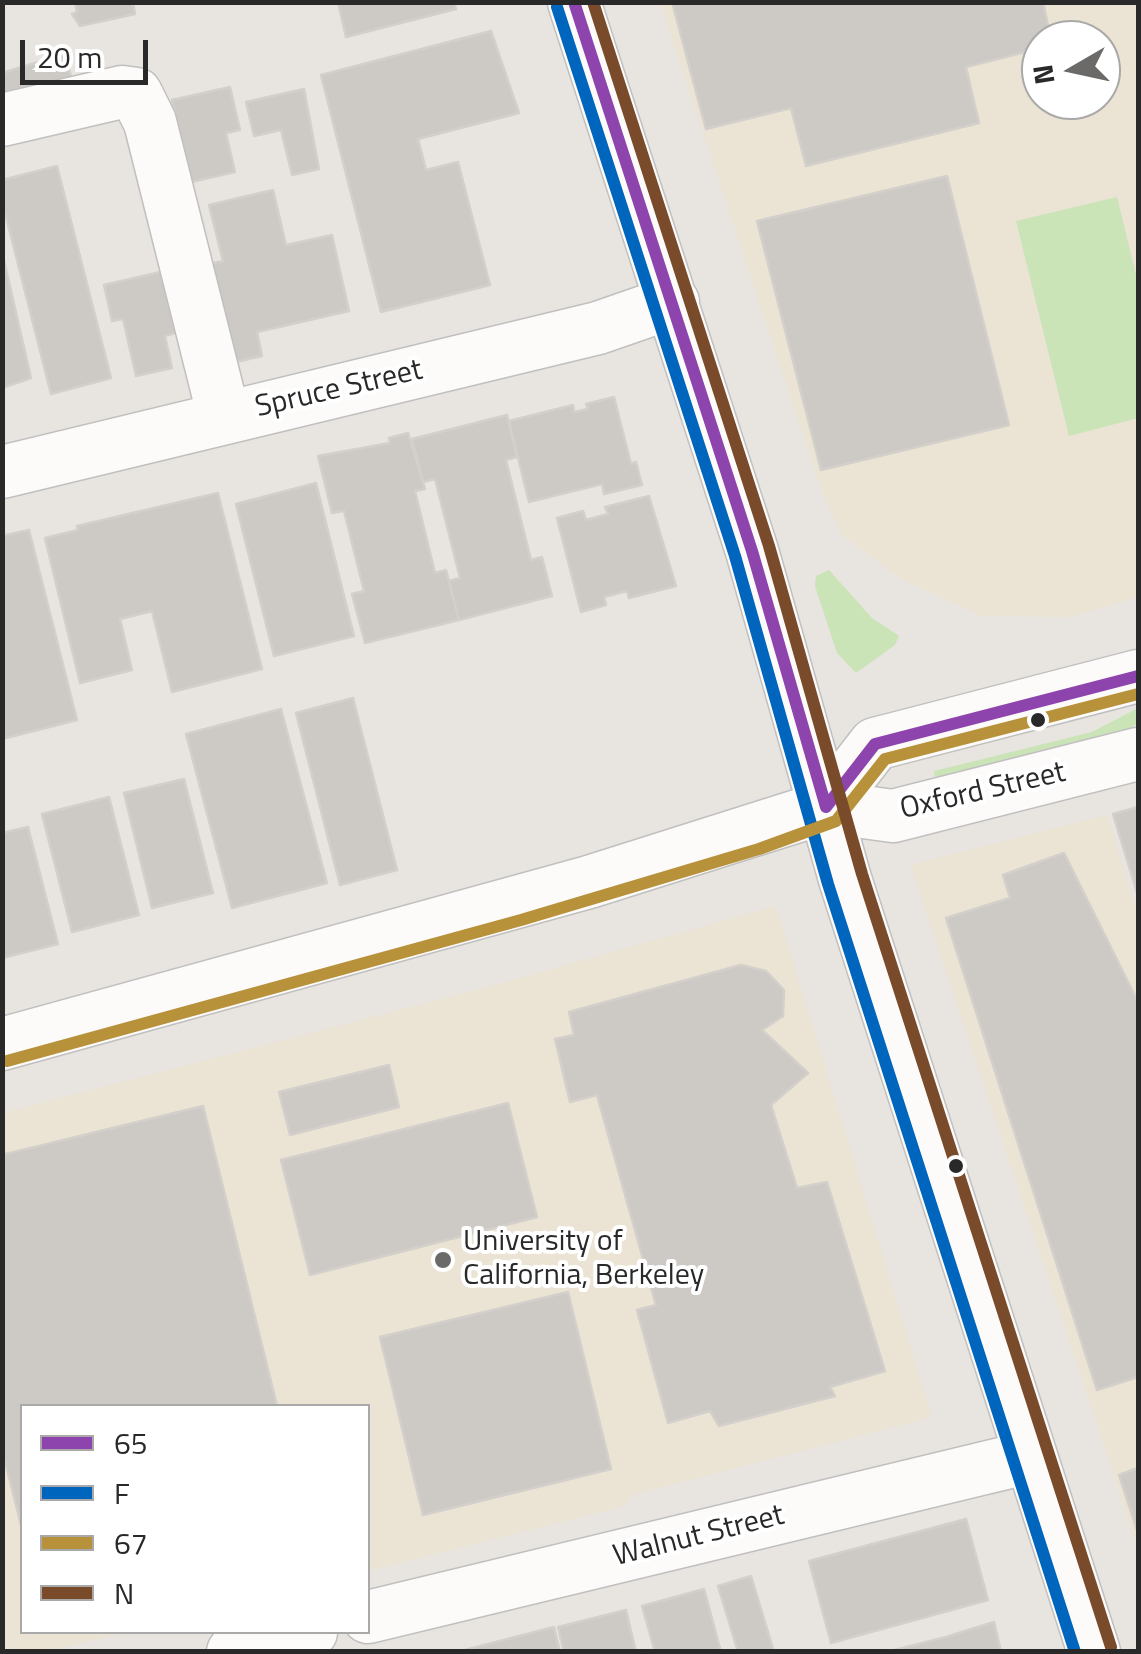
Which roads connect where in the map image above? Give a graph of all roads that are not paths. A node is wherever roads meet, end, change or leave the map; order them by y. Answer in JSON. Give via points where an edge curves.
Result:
{"nodes":[{"id":1,"x":574,"y":2,"type":"edge"},
{"id":2,"x":2,"y":120,"type":"edge"},
{"id":3,"x":673,"y":302,"type":"junction"},
{"id":4,"x":224,"y":418,"type":"junction"},
{"id":5,"x":2,"y":472,"type":"edge"},
{"id":6,"x":1138,"y":676,"type":"edge"},
{"id":7,"x":1138,"y":754,"type":"edge"},
{"id":8,"x":826,"y":807,"type":"junction"},
{"id":9,"x":2,"y":1044,"type":"edge"},
{"id":10,"x":1030,"y":1457,"type":"junction"},
{"id":11,"x":385,"y":1627,"type":"edge"},
{"id":12,"x":303,"y":1634,"type":"edge"},
{"id":13,"x":233,"y":1652,"type":"edge"},
{"id":14,"x":1094,"y":1652,"type":"edge"}],
"edges":[{"from":1,"to":3,"type":"street"},
{"from":2,"to":4,"type":"street","via":[[128,90],[143,102]]},
{"from":3,"to":4,"type":"street","name":"Spruce Street","via":[[610,325]]},
{"from":3,"to":8,"type":"street"},
{"from":4,"to":5,"type":"street","name":"Spruce Street"},
{"from":6,"to":8,"type":"street","via":[[875,744]]},
{"from":7,"to":8,"type":"street","name":"Oxford Street","via":[[893,816]]},
{"from":8,"to":9,"type":"street","name":"Oxford Street","via":[[552,893]]},
{"from":8,"to":10,"type":"street"},
{"from":10,"to":11,"type":"street","name":"Walnut Street"},
{"from":10,"to":14,"type":"street"},
{"from":12,"to":13,"type":"street"}]}
